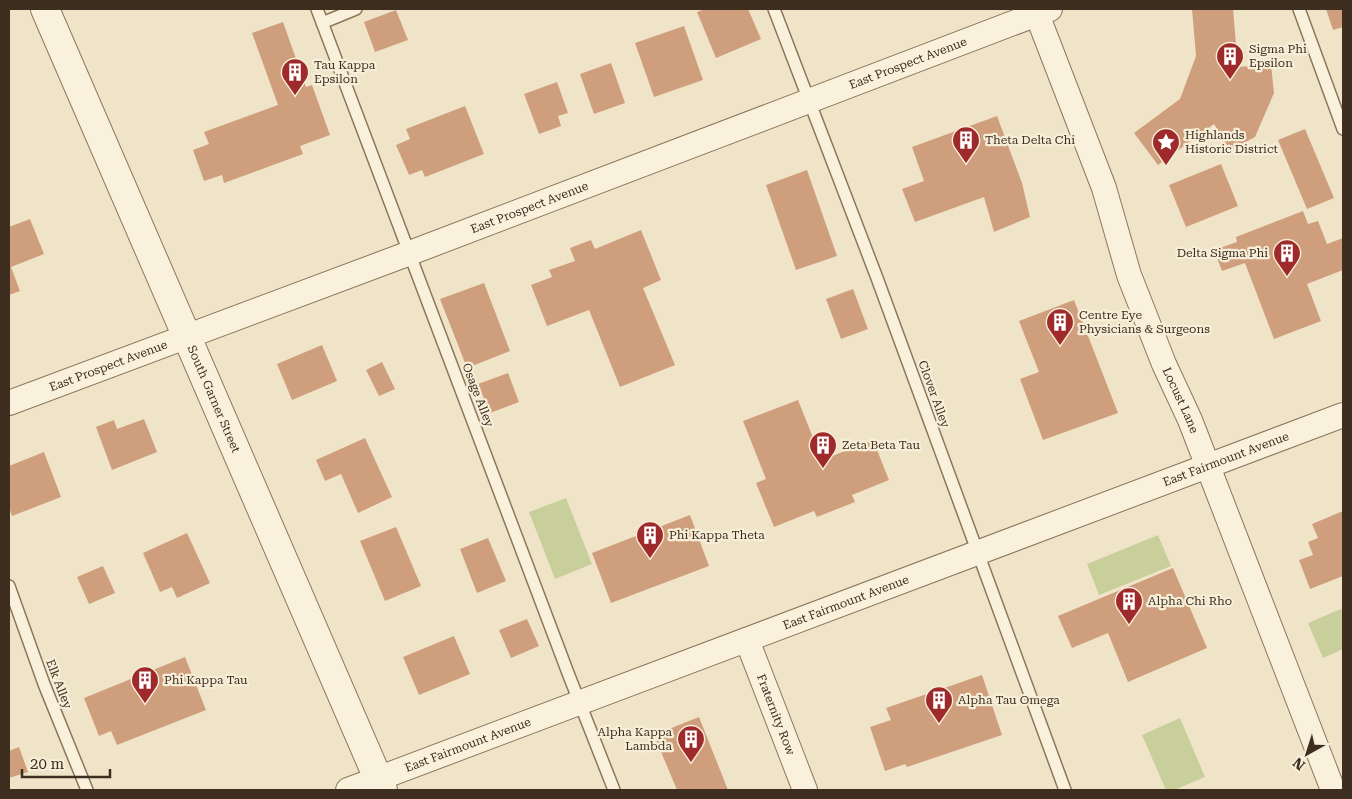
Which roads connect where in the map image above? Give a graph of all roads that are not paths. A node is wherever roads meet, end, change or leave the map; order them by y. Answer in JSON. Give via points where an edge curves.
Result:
{"nodes":[{"id":1,"x":45,"y":9,"type":"edge"},
{"id":2,"x":317,"y":9,"type":"edge"},
{"id":3,"x":356,"y":9,"type":"edge"},
{"id":4,"x":774,"y":9,"type":"edge"},
{"id":5,"x":1299,"y":9,"type":"edge"},
{"id":6,"x":1040,"y":10,"type":"edge"},
{"id":7,"x":322,"y":24,"type":"junction"},
{"id":8,"x":810,"y":100,"type":"junction"},
{"id":9,"x":1343,"y":129,"type":"edge"},
{"id":10,"x":410,"y":253,"type":"junction"},
{"id":11,"x":186,"y":337,"type":"junction"},
{"id":12,"x":9,"y":404,"type":"edge"},
{"id":13,"x":1343,"y":415,"type":"edge"},
{"id":14,"x":1208,"y":466,"type":"junction"},
{"id":15,"x":978,"y":553,"type":"junction"},
{"id":16,"x":9,"y":586,"type":"edge"},
{"id":17,"x":747,"y":640,"type":"junction"},
{"id":18,"x":580,"y":702,"type":"junction"},
{"id":19,"x":381,"y":785,"type":"edge"},
{"id":20,"x":87,"y":790,"type":"edge"},
{"id":21,"x":348,"y":790,"type":"edge"},
{"id":22,"x":614,"y":790,"type":"edge"},
{"id":23,"x":805,"y":790,"type":"edge"},
{"id":24,"x":1065,"y":790,"type":"edge"},
{"id":25,"x":1333,"y":790,"type":"edge"}],
"edges":[{"from":1,"to":11,"type":"street","name":"South Garner Street"},
{"from":2,"to":7,"type":"lane","name":"Osage Alley"},
{"from":3,"to":7,"type":"lane"},
{"from":4,"to":8,"type":"lane","name":"Clover Alley"},
{"from":5,"to":9,"type":"lane"},
{"from":6,"to":8,"type":"street","name":"East Prospect Avenue"},
{"from":6,"to":14,"type":"street","name":"Locust Lane","via":[[1104,188],[1129,275]]},
{"from":7,"to":10,"type":"lane","name":"Osage Alley"},
{"from":8,"to":10,"type":"street","name":"East Prospect Avenue"},
{"from":8,"to":15,"type":"lane","name":"Clover Alley"},
{"from":10,"to":11,"type":"street","name":"East Prospect Avenue"},
{"from":10,"to":18,"type":"lane","name":"Osage Alley"},
{"from":11,"to":12,"type":"street","name":"East Prospect Avenue"},
{"from":11,"to":19,"type":"street","name":"South Garner Street"},
{"from":13,"to":14,"type":"street","name":"East Fairmount Avenue"},
{"from":14,"to":15,"type":"street","name":"East Fairmount Avenue"},
{"from":14,"to":25,"type":"street","name":"Locust Lane"},
{"from":15,"to":17,"type":"street","name":"East Fairmount Avenue"},
{"from":15,"to":24,"type":"lane","name":"Clover Alley"},
{"from":16,"to":20,"type":"lane","name":"Elk Alley"},
{"from":17,"to":18,"type":"street","name":"East Fairmount Avenue"},
{"from":17,"to":23,"type":"street","name":"Fraternity Row"},
{"from":18,"to":19,"type":"street","name":"East Fairmount Avenue"},
{"from":18,"to":22,"type":"lane","name":"Osage Alley"},
{"from":19,"to":21,"type":"street","name":"East Fairmount Avenue"}]}
